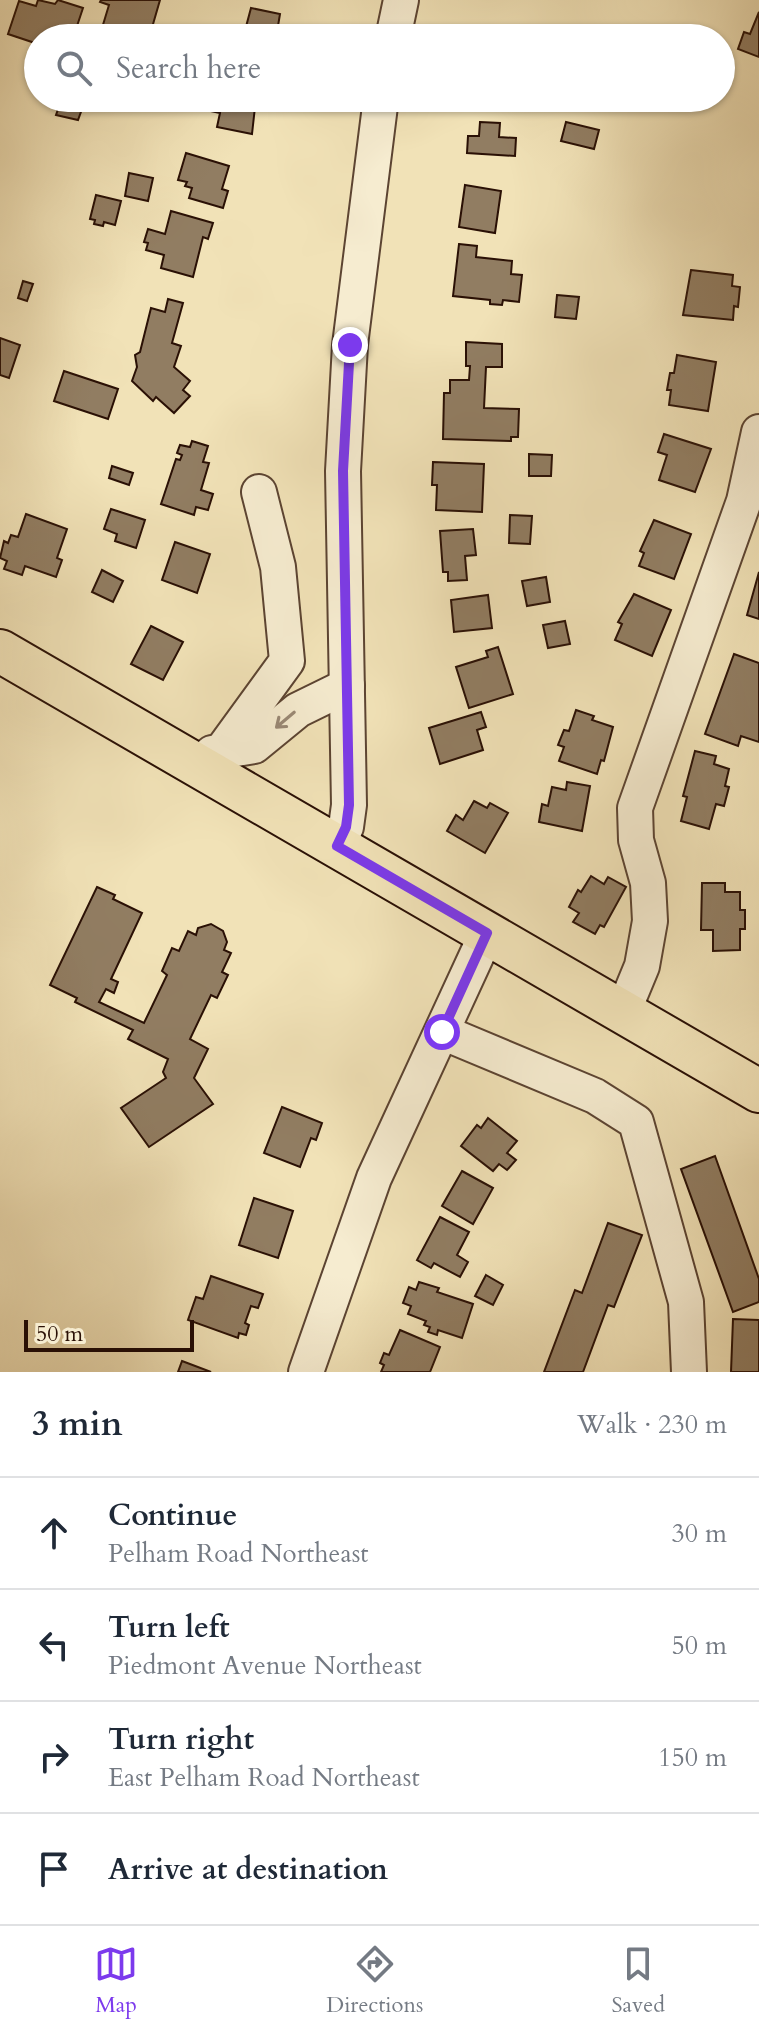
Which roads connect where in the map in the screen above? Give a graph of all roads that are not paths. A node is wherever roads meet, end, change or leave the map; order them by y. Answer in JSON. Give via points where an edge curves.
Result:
{"nodes":[{"id":1,"x":401,"y":0,"type":"edge"},
{"id":2,"x":396,"y":24,"type":"edge"},
{"id":3,"x":379,"y":112,"type":"edge"},
{"id":4,"x":759,"y":432,"type":"edge"},
{"id":5,"x":259,"y":492,"type":"dead end"},
{"id":6,"x":0,"y":651,"type":"edge"},
{"id":7,"x":347,"y":686,"type":"junction"},
{"id":8,"x":206,"y":755,"type":"junction"},
{"id":9,"x":337,"y":846,"type":"junction"},
{"id":10,"x":487,"y":933,"type":"junction"},
{"id":11,"x":623,"y":1012,"type":"junction"},
{"id":12,"x":442,"y":1032,"type":"junction"},
{"id":13,"x":759,"y":1091,"type":"edge"},
{"id":14,"x":306,"y":1372,"type":"edge"},
{"id":15,"x":689,"y":1372,"type":"edge"}],
"edges":[{"from":1,"to":2,"type":"street"},
{"from":3,"to":7,"type":"street","via":[[350,345],[343,471]]},
{"from":4,"to":11,"type":"street","via":[[744,501],[635,808],[650,921],[642,966]]},
{"from":5,"to":8,"type":"street","via":[[278,567],[287,661]]},
{"from":6,"to":8,"type":"main road"},
{"from":7,"to":8,"type":"street","one_way":true,"via":[[298,710],[254,746]]},
{"from":7,"to":9,"type":"street","via":[[349,805]]},
{"from":8,"to":9,"type":"main road"},
{"from":9,"to":10,"type":"main road"},
{"from":10,"to":11,"type":"main road"},
{"from":10,"to":12,"type":"street"},
{"from":11,"to":13,"type":"main road"},
{"from":12,"to":14,"type":"street","via":[[374,1178]]},
{"from":12,"to":15,"type":"street","via":[[595,1096],[636,1122],[686,1302]]}]}
